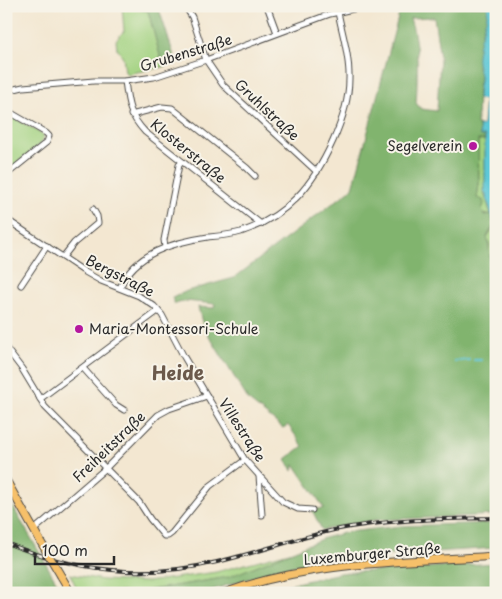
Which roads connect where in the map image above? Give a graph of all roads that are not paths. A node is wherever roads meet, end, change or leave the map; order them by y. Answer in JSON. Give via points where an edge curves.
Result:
{"nodes":[{"id":1,"x":185,"y":6,"type":"edge"},
{"id":2,"x":267,"y":6,"type":"edge"},
{"id":3,"x":367,"y":6,"type":"edge"},
{"id":4,"x":338,"y":12,"type":"junction"},
{"id":5,"x":277,"y":33,"type":"junction"},
{"id":6,"x":206,"y":60,"type":"junction"},
{"id":7,"x":125,"y":81,"type":"junction"},
{"id":8,"x":6,"y":92,"type":"edge"},
{"id":9,"x":6,"y":110,"type":"edge"},
{"id":10,"x":131,"y":114,"type":"junction"},
{"id":11,"x":182,"y":162,"type":"junction"},
{"id":12,"x":317,"y":172,"type":"junction"},
{"id":13,"x":6,"y":175,"type":"edge"},
{"id":14,"x":255,"y":176,"type":"dead end"},
{"id":15,"x":93,"y":209,"type":"dead end"},
{"id":16,"x":6,"y":219,"type":"edge"},
{"id":17,"x":261,"y":224,"type":"junction"},
{"id":18,"x":46,"y":246,"type":"junction"},
{"id":19,"x":165,"y":246,"type":"junction"},
{"id":20,"x":63,"y":257,"type":"junction"},
{"id":21,"x":21,"y":285,"type":"dead end"},
{"id":22,"x":120,"y":288,"type":"junction"},
{"id":23,"x":158,"y":311,"type":"junction"},
{"id":24,"x":6,"y":348,"type":"edge"},
{"id":25,"x":83,"y":368,"type":"junction"},
{"id":26,"x":207,"y":396,"type":"junction"},
{"id":27,"x":40,"y":399,"type":"junction"},
{"id":28,"x":124,"y":410,"type":"dead end"},
{"id":29,"x":245,"y":460,"type":"junction"},
{"id":30,"x":106,"y":468,"type":"junction"},
{"id":31,"x":259,"y":476,"type":"junction"},
{"id":32,"x":6,"y":480,"type":"edge"},
{"id":33,"x":312,"y":510,"type":"dead end"},
{"id":34,"x":262,"y":515,"type":"dead end"},
{"id":35,"x":34,"y":530,"type":"junction"},
{"id":36,"x":496,"y":556,"type":"edge"},
{"id":37,"x":71,"y":593,"type":"edge"},
{"id":38,"x":224,"y":593,"type":"edge"}],
"edges":[{"from":1,"to":6,"type":"street","name":"Gruhlstraße","via":[[192,17]]},
{"from":2,"to":5,"type":"street"},
{"from":3,"to":4,"type":"street","name":"Grubenstraße"},
{"from":4,"to":5,"type":"street","name":"Grubenstraße"},
{"from":4,"to":12,"type":"street","via":[[350,76],[349,92],[340,126]]},
{"from":5,"to":6,"type":"street","name":"Grubenstraße"},
{"from":6,"to":7,"type":"street","name":"Grubenstraße","via":[[154,77]]},
{"from":6,"to":12,"type":"street","name":"Gruhlstraße","via":[[224,85]]},
{"from":7,"to":8,"type":"street","name":"Grubenstraße","via":[[94,81]]},
{"from":7,"to":10,"type":"street","name":"Klosterstraße"},
{"from":9,"to":13,"type":"street","via":[[49,136],[47,142]]},
{"from":10,"to":11,"type":"street","name":"Klosterstraße","via":[[146,132]]},
{"from":10,"to":14,"type":"street","via":[[162,106],[172,108]]},
{"from":11,"to":17,"type":"street","name":"Klosterstraße"},
{"from":11,"to":19,"type":"street"},
{"from":12,"to":17,"type":"street","via":[[286,209]]},
{"from":15,"to":20,"type":"street","via":[[98,223]]},
{"from":16,"to":18,"type":"street","name":"Bergstraße"},
{"from":17,"to":19,"type":"street","via":[[233,234]]},
{"from":18,"to":20,"type":"street","name":"Bergstraße"},
{"from":18,"to":21,"type":"street"},
{"from":19,"to":22,"type":"street","via":[[139,262]]},
{"from":20,"to":22,"type":"street","name":"Bergstraße","via":[[85,272]]},
{"from":22,"to":23,"type":"street","name":"Bergstraße","via":[[148,302]]},
{"from":23,"to":25,"type":"street"},
{"from":23,"to":26,"type":"street","name":"Villestraße"},
{"from":24,"to":27,"type":"street"},
{"from":25,"to":27,"type":"street"},
{"from":25,"to":28,"type":"street"},
{"from":26,"to":29,"type":"street","name":"Villestraße"},
{"from":26,"to":30,"type":"street","name":"Freiheitstraße","via":[[158,415]]},
{"from":27,"to":30,"type":"street"},
{"from":29,"to":30,"type":"street","via":[[210,486],[168,536],[161,534],[139,502]]},
{"from":29,"to":31,"type":"street","name":"Villestraße"},
{"from":30,"to":35,"type":"street","name":"Freiheitstraße"},
{"from":31,"to":33,"type":"street","via":[[283,502],[298,509]]},
{"from":31,"to":34,"type":"street","name":"Villestraße"},
{"from":32,"to":35,"type":"main road"},
{"from":35,"to":37,"type":"main road","bridge":true},
{"from":36,"to":38,"type":"main road","name":"Luxemburger Straße","via":[[323,569],[268,579]]}]}
